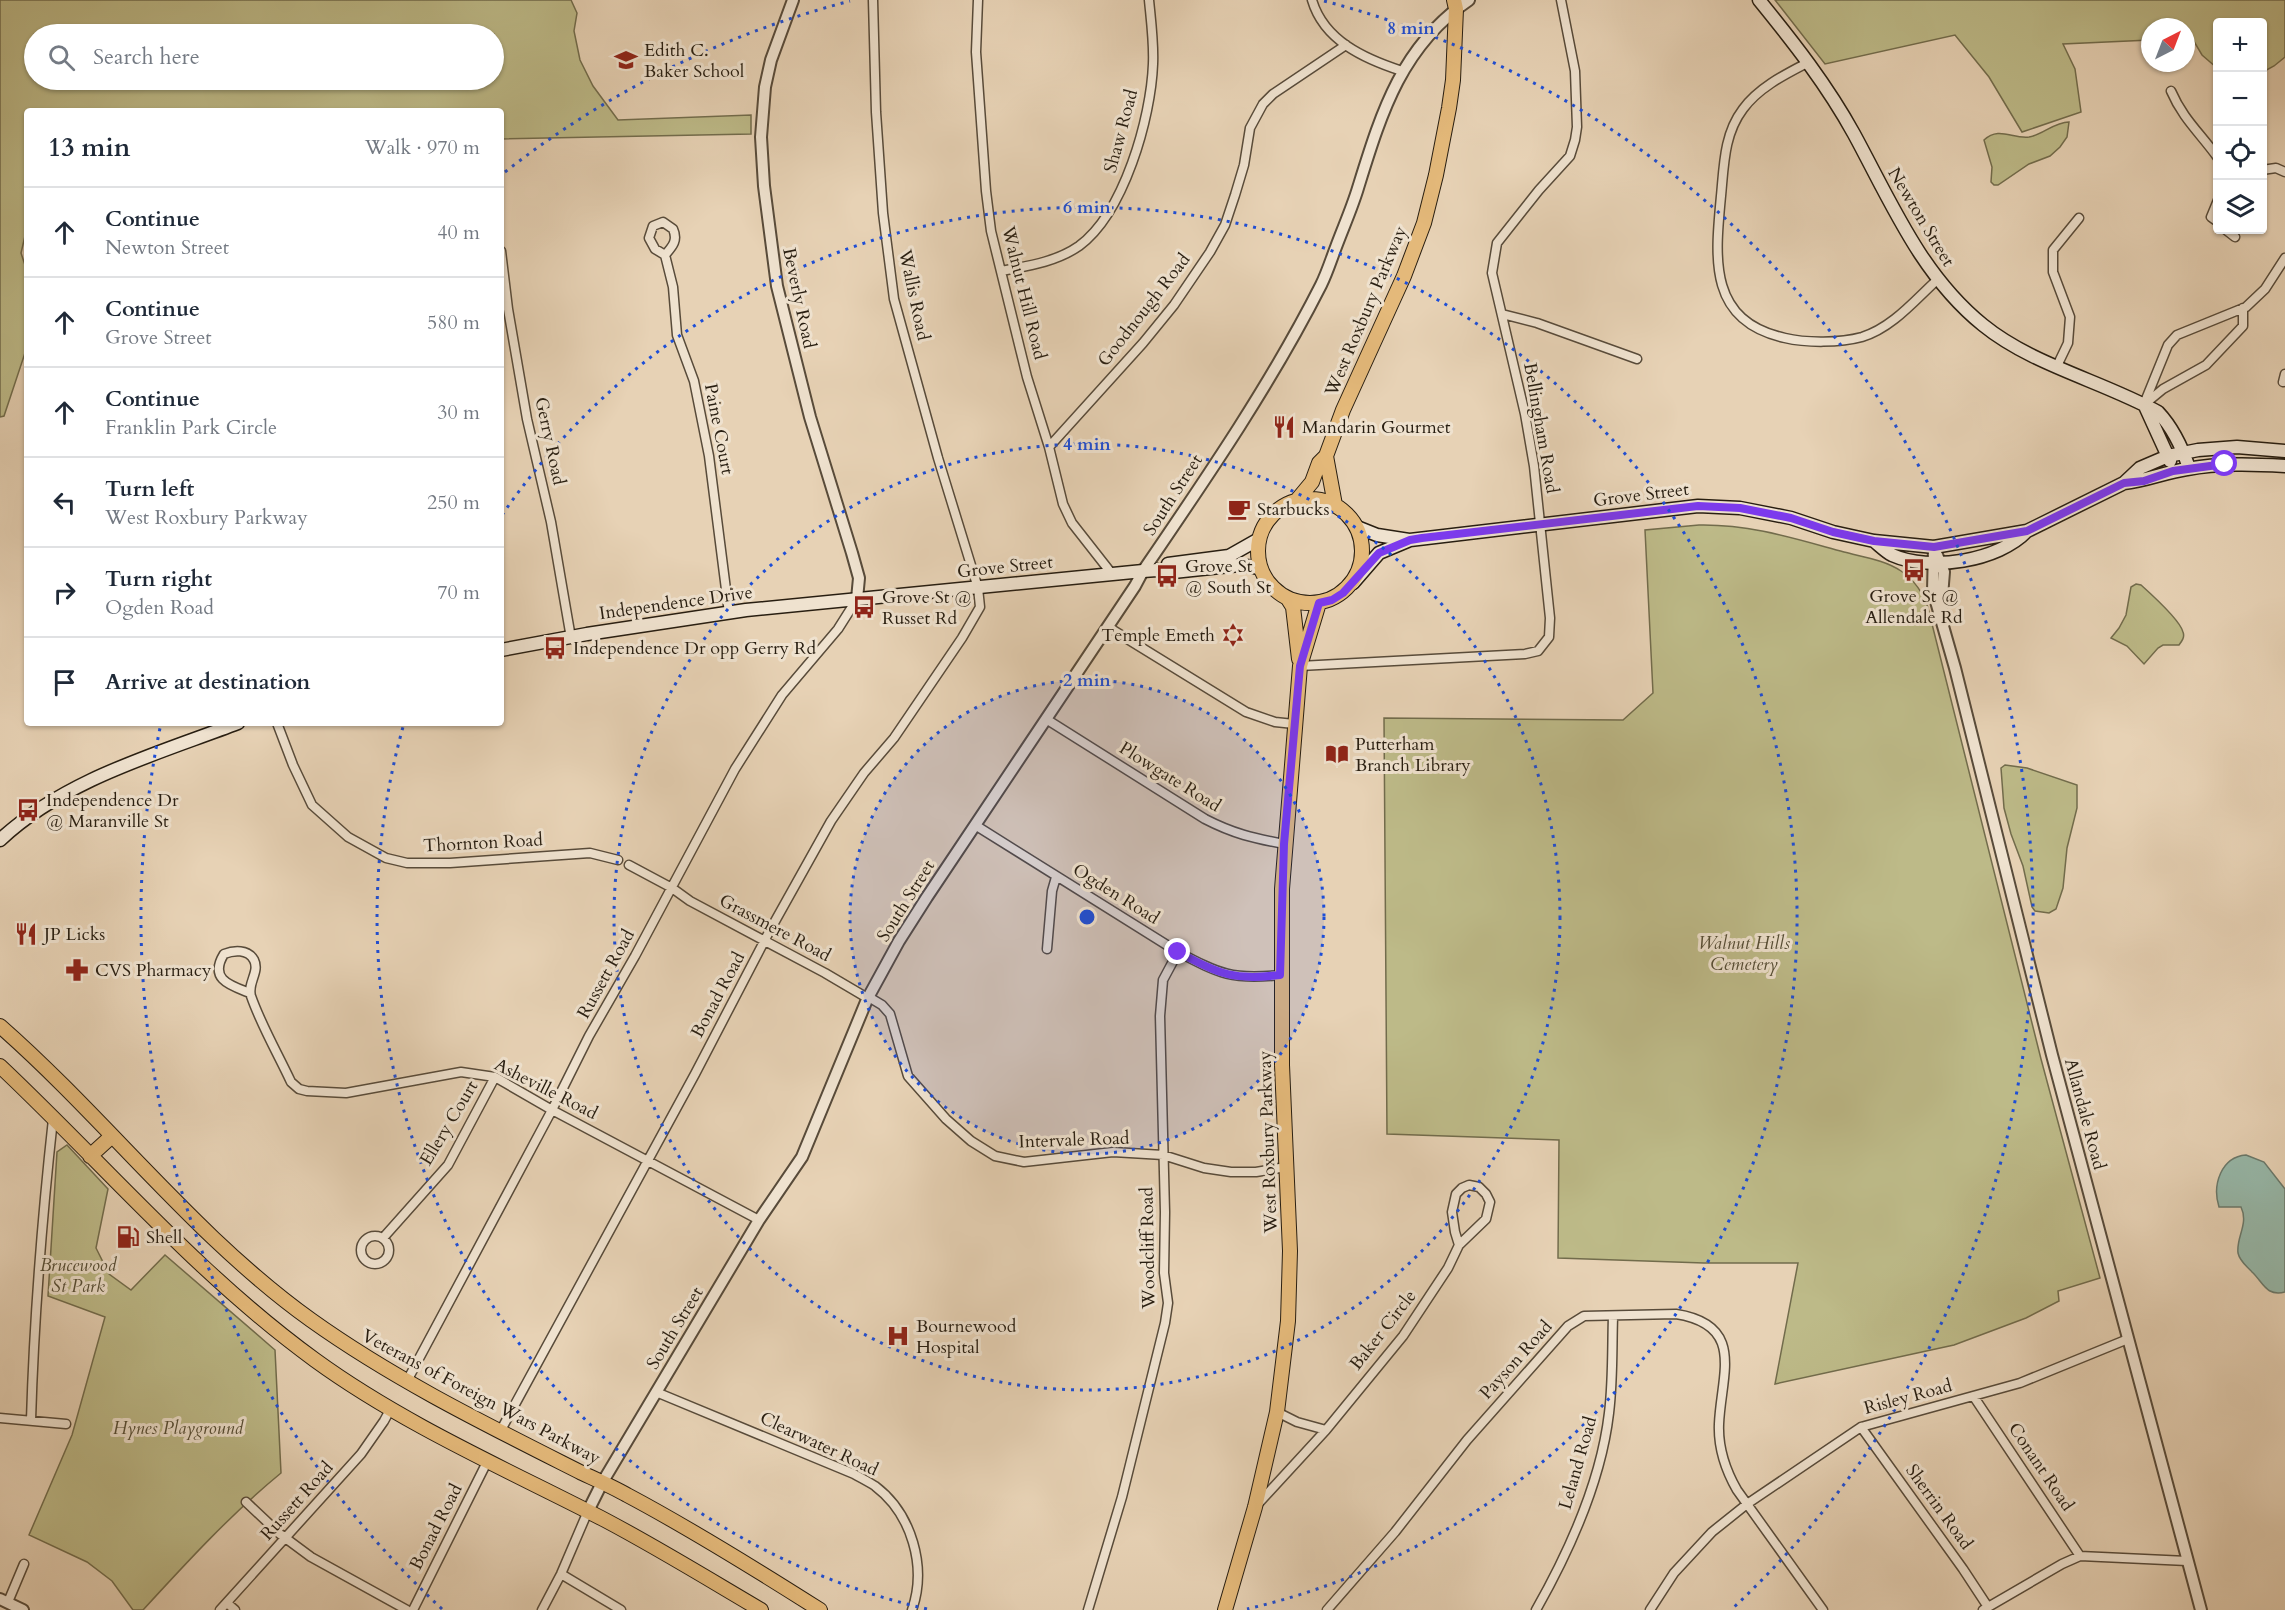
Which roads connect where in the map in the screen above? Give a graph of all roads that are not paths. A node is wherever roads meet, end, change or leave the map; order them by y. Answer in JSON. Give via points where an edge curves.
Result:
{"nodes":[{"id":1,"x":793,"y":0,"type":"edge"},
{"id":2,"x":873,"y":0,"type":"edge"},
{"id":3,"x":978,"y":0,"type":"edge"},
{"id":4,"x":1149,"y":0,"type":"edge"},
{"id":5,"x":1312,"y":0,"type":"edge"},
{"id":6,"x":1469,"y":0,"type":"edge"},
{"id":7,"x":1561,"y":0,"type":"edge"},
{"id":8,"x":1759,"y":0,"type":"edge"},
{"id":9,"x":1455,"y":5,"type":"edge"},
{"id":10,"x":1346,"y":45,"type":"junction"},
{"id":11,"x":1809,"y":62,"type":"junction"},
{"id":12,"x":1402,"y":71,"type":"junction"},
{"id":13,"x":2170,"y":91,"type":"dead end"},
{"id":14,"x":2213,"y":153,"type":"edge"},
{"id":15,"x":2267,"y":169,"type":"edge"},
{"id":16,"x":2285,"y":172,"type":"edge"},
{"id":17,"x":2079,"y":218,"type":"dead end"},
{"id":18,"x":2231,"y":234,"type":"edge"},
{"id":19,"x":2235,"y":237,"type":"dead end"},
{"id":20,"x":665,"y":255,"type":"dead end"},
{"id":21,"x":2285,"y":259,"type":"edge"},
{"id":22,"x":1001,"y":271,"type":"junction"},
{"id":23,"x":504,"y":276,"type":"edge"},
{"id":24,"x":1938,"y":280,"type":"junction"},
{"id":25,"x":2243,"y":308,"type":"junction"},
{"id":26,"x":1502,"y":314,"type":"junction"},
{"id":27,"x":1637,"y":360,"type":"dead end"},
{"id":28,"x":2057,"y":366,"type":"junction"},
{"id":29,"x":2144,"y":404,"type":"junction"},
{"id":30,"x":1049,"y":447,"type":"junction"},
{"id":31,"x":2285,"y":451,"type":"edge"},
{"id":32,"x":2184,"y":452,"type":"junction"},
{"id":33,"x":1326,"y":456,"type":"junction"},
{"id":34,"x":2168,"y":456,"type":"junction"},
{"id":35,"x":2285,"y":466,"type":"edge"},
{"id":36,"x":2189,"y":468,"type":"junction"},
{"id":37,"x":2173,"y":471,"type":"junction"},
{"id":38,"x":2124,"y":483,"type":"junction"},
{"id":39,"x":1297,"y":500,"type":"junction"},
{"id":40,"x":1335,"y":505,"type":"junction"},
{"id":41,"x":1540,"y":525,"type":"junction"},
{"id":42,"x":1357,"y":527,"type":"junction"},
{"id":43,"x":2027,"y":531,"type":"junction"},
{"id":44,"x":1259,"y":539,"type":"junction"},
{"id":45,"x":1410,"y":540,"type":"junction"},
{"id":46,"x":1874,"y":541,"type":"junction"},
{"id":47,"x":1934,"y":547,"type":"junction"},
{"id":48,"x":1937,"y":563,"type":"junction"},
{"id":49,"x":1260,"y":568,"type":"junction"},
{"id":50,"x":1157,"y":570,"type":"junction"},
{"id":51,"x":1143,"y":571,"type":"junction"},
{"id":52,"x":1112,"y":574,"type":"junction"},
{"id":53,"x":1353,"y":583,"type":"junction"},
{"id":54,"x":978,"y":588,"type":"junction"},
{"id":55,"x":857,"y":599,"type":"junction"},
{"id":56,"x":1288,"y":599,"type":"junction"},
{"id":57,"x":1319,"y":603,"type":"junction"},
{"id":58,"x":729,"y":613,"type":"junction"},
{"id":59,"x":1108,"y":627,"type":"junction"},
{"id":60,"x":571,"y":638,"type":"junction"},
{"id":61,"x":504,"y":649,"type":"edge"},
{"id":62,"x":1300,"y":666,"type":"junction"},
{"id":63,"x":1046,"y":719,"type":"junction"},
{"id":64,"x":1294,"y":724,"type":"junction"},
{"id":65,"x":230,"y":726,"type":"edge"},
{"id":66,"x":278,"y":726,"type":"edge"},
{"id":67,"x":975,"y":825,"type":"junction"},
{"id":68,"x":0,"y":840,"type":"edge"},
{"id":69,"x":1284,"y":844,"type":"junction"},
{"id":70,"x":618,"y":860,"type":"dead end"},
{"id":71,"x":629,"y":866,"type":"dead end"},
{"id":72,"x":1056,"y":877,"type":"junction"},
{"id":73,"x":672,"y":888,"type":"junction"},
{"id":74,"x":765,"y":940,"type":"junction"},
{"id":75,"x":1047,"y":949,"type":"dead end"},
{"id":76,"x":1178,"y":952,"type":"junction"},
{"id":77,"x":1280,"y":975,"type":"junction"},
{"id":78,"x":250,"y":993,"type":"junction"},
{"id":79,"x":868,"y":998,"type":"junction"},
{"id":80,"x":0,"y":1026,"type":"edge"},
{"id":81,"x":0,"y":1066,"type":"edge"},
{"id":82,"x":495,"y":1077,"type":"junction"},
{"id":83,"x":552,"y":1110,"type":"junction"},
{"id":84,"x":53,"y":1119,"type":"junction"},
{"id":85,"x":112,"y":1136,"type":"junction"},
{"id":86,"x":1163,"y":1155,"type":"junction"},
{"id":87,"x":90,"y":1156,"type":"junction"},
{"id":88,"x":648,"y":1160,"type":"junction"},
{"id":89,"x":1286,"y":1167,"type":"junction"},
{"id":90,"x":759,"y":1220,"type":"junction"},
{"id":91,"x":383,"y":1238,"type":"dead end"},
{"id":92,"x":1459,"y":1245,"type":"junction"},
{"id":93,"x":1613,"y":1316,"type":"junction"},
{"id":94,"x":2128,"y":1339,"type":"junction"},
{"id":95,"x":407,"y":1381,"type":"junction"},
{"id":96,"x":656,"y":1392,"type":"junction"},
{"id":97,"x":1974,"y":1397,"type":"junction"},
{"id":98,"x":391,"y":1408,"type":"junction"},
{"id":99,"x":1277,"y":1412,"type":"junction"},
{"id":100,"x":0,"y":1418,"type":"edge"},
{"id":101,"x":31,"y":1420,"type":"junction"},
{"id":102,"x":66,"y":1424,"type":"dead end"},
{"id":103,"x":1861,"y":1427,"type":"junction"},
{"id":104,"x":501,"y":1430,"type":"junction"},
{"id":105,"x":1326,"y":1430,"type":"junction"},
{"id":106,"x":488,"y":1460,"type":"junction"},
{"id":107,"x":602,"y":1483,"type":"junction"},
{"id":108,"x":246,"y":1502,"type":"dead end"},
{"id":109,"x":1747,"y":1504,"type":"junction"},
{"id":110,"x":1255,"y":1507,"type":"junction"},
{"id":111,"x":588,"y":1511,"type":"junction"},
{"id":112,"x":286,"y":1537,"type":"junction"},
{"id":113,"x":2080,"y":1556,"type":"junction"},
{"id":114,"x":2187,"y":1561,"type":"junction"},
{"id":115,"x":24,"y":1564,"type":"dead end"},
{"id":116,"x":561,"y":1574,"type":"junction"},
{"id":117,"x":227,"y":1603,"type":"junction"},
{"id":118,"x":12,"y":1605,"type":"edge"},
{"id":119,"x":1985,"y":1609,"type":"edge"},
{"id":120,"x":220,"y":1610,"type":"edge"},
{"id":121,"x":235,"y":1610,"type":"edge"},
{"id":122,"x":407,"y":1610,"type":"edge"},
{"id":123,"x":413,"y":1610,"type":"edge"},
{"id":124,"x":542,"y":1610,"type":"edge"},
{"id":125,"x":621,"y":1610,"type":"edge"},
{"id":126,"x":761,"y":1610,"type":"edge"},
{"id":127,"x":820,"y":1610,"type":"edge"},
{"id":128,"x":912,"y":1610,"type":"edge"},
{"id":129,"x":1088,"y":1610,"type":"edge"},
{"id":130,"x":1225,"y":1610,"type":"edge"},
{"id":131,"x":1327,"y":1610,"type":"edge"},
{"id":132,"x":1536,"y":1610,"type":"edge"},
{"id":133,"x":1650,"y":1610,"type":"edge"},
{"id":134,"x":1822,"y":1610,"type":"edge"},
{"id":135,"x":2201,"y":1610,"type":"edge"}],
"edges":[{"from":1,"to":55,"type":"street","name":"Beverly Road","via":[[771,60],[762,107],[765,197],[777,286],[810,417],[859,578]]},
{"from":2,"to":54,"type":"street","name":"Wallis Road","via":[[882,213],[892,289]]},
{"from":3,"to":22,"type":"street","name":"Walnut Hill Road","via":[[976,51],[986,191]]},
{"from":4,"to":22,"type":"street","name":"Shaw Road","via":[[1153,64],[1148,103],[1135,154],[1119,194],[1080,245],[1056,259]]},
{"from":5,"to":10,"type":"street","via":[[1317,16]]},
{"from":6,"to":9,"type":"street","name":"South Street"},
{"from":7,"to":26,"type":"street","name":"Bellingham Road","via":[[1575,71],[1575,140],[1570,156],[1497,243],[1491,273]]},
{"from":8,"to":11,"type":"main road","name":"Newton Street"},
{"from":9,"to":12,"type":"street","name":"South Street"},
{"from":9,"to":33,"type":"main road","name":"West Roxbury Parkway","via":[[1451,93],[1424,222]]},
{"from":10,"to":12,"type":"street"},
{"from":10,"to":30,"type":"street","name":"Goodnough Road","via":[[1263,104],[1250,128],[1244,165],[1225,225],[1210,252],[1143,343]]},
{"from":11,"to":24,"type":"main road","name":"Newton Street"},
{"from":11,"to":24,"type":"street","via":[[1752,99],[1730,132],[1718,225],[1719,274],[1724,292],[1746,323],[1765,333],[1798,341],[1827,341],[1862,337],[1887,324]]},
{"from":12,"to":51,"type":"street","name":"South Street","via":[[1388,98],[1323,282],[1268,379]]},
{"from":13,"to":14,"type":"street"},
{"from":15,"to":16,"type":"street"},
{"from":17,"to":28,"type":"street","via":[[2053,250],[2053,272],[2070,317],[2068,343]]},
{"from":18,"to":19,"type":"street"},
{"from":20,"to":58,"type":"street","name":"Paine Court","via":[[673,287],[677,335],[694,381],[709,456]]},
{"from":21,"to":25,"type":"street","via":[[2265,289]]},
{"from":22,"to":30,"type":"street","name":"Walnut Hill Road"},
{"from":23,"to":60,"type":"street","name":"Gerry Road","via":[[527,419]]},
{"from":24,"to":28,"type":"main road","name":"Newton Street","via":[[1984,325]]},
{"from":25,"to":29,"type":"street","via":[[2243,326],[2206,365]]},
{"from":25,"to":29,"type":"street","via":[[2177,335],[2168,345]]},
{"from":26,"to":27,"type":"street"},
{"from":26,"to":41,"type":"street","name":"Bellingham Road","via":[[1525,414]]},
{"from":28,"to":29,"type":"main road","name":"Newton Street"},
{"from":29,"to":32,"type":"main road","name":"Newton Street","via":[[2167,421]]},
{"from":29,"to":34,"type":"main road"},
{"from":30,"to":52,"type":"street","name":"Walnut Hill Road","via":[[1072,523]]},
{"from":31,"to":32,"type":"main road","via":[[2237,447]]},
{"from":32,"to":34,"type":"main road"},
{"from":32,"to":36,"type":"main road","name":"Newton Street"},
{"from":33,"to":39,"type":"main road","name":"West Roxbury Parkway"},
{"from":33,"to":40,"type":"main road"},
{"from":34,"to":37,"type":"main road"},
{"from":34,"to":38,"type":"main road","name":"Grove Street","via":[[2140,468]]},
{"from":35,"to":36,"type":"main road"},
{"from":36,"to":37,"type":"main road"},
{"from":37,"to":38,"type":"main road","name":"Grove Street"},
{"from":38,"to":43,"type":"main road","name":"Grove Street"},
{"from":39,"to":40,"type":"main road","via":[[1317,499]]},
{"from":39,"to":44,"type":"main road","via":[[1273,514]]},
{"from":40,"to":42,"type":"main road"},
{"from":41,"to":45,"type":"main road","name":"Grove Street"},
{"from":41,"to":46,"type":"main road","name":"Grove Street","via":[[1698,506],[1740,508]]},
{"from":41,"to":62,"type":"street","name":"Bellingham Road","via":[[1551,618],[1549,637],[1538,651]]},
{"from":42,"to":45,"type":"main road","name":"Grove Street","via":[[1377,535]]},
{"from":42,"to":53,"type":"main road","via":[[1363,556]]},
{"from":43,"to":47,"type":"main road","name":"Grove Street"},
{"from":43,"to":48,"type":"main road","name":"Grove Street","via":[[2017,542],[1995,552]]},
{"from":44,"to":49,"type":"main road"},
{"from":44,"to":50,"type":"main road","name":"Grove Street","via":[[1229,556],[1164,565]]},
{"from":45,"to":53,"type":"main road","name":"Grove Street","via":[[1379,553]]},
{"from":46,"to":47,"type":"main road","name":"Grove Street"},
{"from":46,"to":48,"type":"main road","name":"Grove Street","via":[[1892,555]]},
{"from":47,"to":48,"type":"street","name":"Allandale Road"},
{"from":48,"to":94,"type":"street","name":"Allandale Road","via":[[1933,591]]},
{"from":49,"to":50,"type":"main road","name":"Grove Street","via":[[1239,565],[1164,573]]},
{"from":49,"to":56,"type":"main road","via":[[1271,586]]},
{"from":50,"to":51,"type":"main road","name":"Grove Street"},
{"from":51,"to":52,"type":"main road","name":"Grove Street"},
{"from":51,"to":59,"type":"street","name":"South Street"},
{"from":52,"to":54,"type":"main road","name":"Grove Street"},
{"from":53,"to":57,"type":"main road","via":[[1332,600]]},
{"from":54,"to":55,"type":"main road","name":"Grove Street"},
{"from":54,"to":74,"type":"street","name":"Bonad Road","via":[[980,607],[975,618],[894,738],[831,821]]},
{"from":55,"to":58,"type":"main road","name":"Independence Drive"},
{"from":55,"to":73,"type":"street","name":"Russett Road","via":[[758,730]]},
{"from":56,"to":57,"type":"main road"},
{"from":56,"to":62,"type":"main road","name":"West Roxbury Parkway","via":[[1293,607]]},
{"from":57,"to":62,"type":"main road","name":"West Roxbury Parkway"},
{"from":58,"to":60,"type":"main road","name":"Independence Drive"},
{"from":59,"to":63,"type":"street","name":"South Street"},
{"from":59,"to":64,"type":"street","via":[[1246,712]]},
{"from":60,"to":61,"type":"main road","name":"Independence Drive"},
{"from":62,"to":64,"type":"main road","name":"West Roxbury Parkway"},
{"from":63,"to":67,"type":"street","name":"South Street"},
{"from":63,"to":69,"type":"street","name":"Plowgate Road","via":[[1205,819],[1232,833]]},
{"from":64,"to":69,"type":"main road","name":"West Roxbury Parkway"},
{"from":65,"to":68,"type":"main road","via":[[82,785],[21,822]]},
{"from":66,"to":70,"type":"street","name":"Thornton Road","via":[[312,805],[348,837],[386,858],[407,863],[450,863],[590,854]]},
{"from":67,"to":72,"type":"street","name":"Ogden Road"},
{"from":67,"to":79,"type":"street","name":"South Street","via":[[899,941]]},
{"from":69,"to":77,"type":"main road","name":"West Roxbury Parkway"},
{"from":71,"to":73,"type":"street"},
{"from":72,"to":75,"type":"street"},
{"from":72,"to":76,"type":"street","name":"Ogden Road"},
{"from":73,"to":74,"type":"street","name":"Grassmere Road"},
{"from":73,"to":83,"type":"street","name":"Russett Road"},
{"from":74,"to":79,"type":"street","name":"Grassmere Road"},
{"from":74,"to":88,"type":"street","name":"Bonad Road"},
{"from":76,"to":77,"type":"street","name":"Ogden Road","via":[[1232,976]]},
{"from":76,"to":86,"type":"street","name":"Woodcliff Road","via":[[1163,980],[1160,1016]]},
{"from":77,"to":89,"type":"main road","name":"West Roxbury Parkway"},
{"from":78,"to":78,"type":"street","via":[[256,972],[254,960],[240,951],[224,954],[219,968],[223,981]]},
{"from":78,"to":82,"type":"street","name":"Asheville Road","via":[[291,1082],[299,1089],[345,1093],[461,1072]]},
{"from":79,"to":86,"type":"street","name":"Intervale Road","via":[[890,1014],[908,1076],[946,1119],[995,1156],[1024,1162],[1113,1152]]},
{"from":79,"to":90,"type":"street","name":"South Street","via":[[802,1157]]},
{"from":80,"to":85,"type":"main road","name":"Veterans of Foreign Wars Parkway"},
{"from":81,"to":84,"type":"main road"},
{"from":82,"to":83,"type":"street","name":"Asheville Road"},
{"from":82,"to":91,"type":"street","name":"Ellery Court","via":[[448,1165]]},
{"from":83,"to":88,"type":"street","name":"Asheville Road"},
{"from":83,"to":95,"type":"street","name":"Russett Road"},
{"from":84,"to":87,"type":"main road"},
{"from":84,"to":101,"type":"street"},
{"from":85,"to":87,"type":"main road"},
{"from":85,"to":95,"type":"main road","name":"Veterans of Foreign Wars Parkway","via":[[264,1283],[345,1343]]},
{"from":86,"to":89,"type":"street","name":"Intervale Road","via":[[1231,1172]]},
{"from":86,"to":129,"type":"street","name":"Woodcliff Road","via":[[1168,1303],[1165,1323],[1122,1497]]},
{"from":87,"to":98,"type":"main road","via":[[240,1302],[322,1365]]},
{"from":88,"to":90,"type":"street","name":"Asheville Road"},
{"from":88,"to":104,"type":"street","name":"Bonad Road"},
{"from":89,"to":99,"type":"main road","name":"West Roxbury Parkway","via":[[1290,1282]]},
{"from":90,"to":96,"type":"street","name":"South Street"},
{"from":92,"to":92,"type":"street","name":"Baker Circle","via":[[1489,1212],[1490,1202],[1479,1187],[1469,1185],[1456,1194],[1452,1212]]},
{"from":92,"to":105,"type":"street","name":"Baker Circle","via":[[1403,1336]]},
{"from":93,"to":109,"type":"street","name":"Payson Road","via":[[1683,1315],[1716,1332],[1726,1357],[1720,1444],[1725,1469]]},
{"from":93,"to":131,"type":"street","name":"Payson Road","via":[[1584,1316],[1568,1326],[1467,1440]]},
{"from":93,"to":132,"type":"street","name":"Leland Road","via":[[1610,1412],[1602,1450],[1583,1513]]},
{"from":94,"to":97,"type":"street","name":"Risley Road","via":[[2020,1383]]},
{"from":94,"to":114,"type":"street","name":"Allandale Road"},
{"from":95,"to":104,"type":"main road","name":"Veterans of Foreign Wars Parkway"},
{"from":96,"to":107,"type":"street","name":"South Street"},
{"from":96,"to":128,"type":"street","name":"Clearwater Road","via":[[855,1474],[876,1487],[902,1516],[916,1547],[917,1590]]},
{"from":97,"to":103,"type":"street","name":"Risley Road"},
{"from":97,"to":113,"type":"street","name":"Conant Road"},
{"from":98,"to":106,"type":"main road"},
{"from":98,"to":112,"type":"street","name":"Russett Road","via":[[361,1454]]},
{"from":99,"to":105,"type":"street"},
{"from":99,"to":110,"type":"main road","name":"West Roxbury Parkway"},
{"from":100,"to":101,"type":"street"},
{"from":101,"to":102,"type":"street"},
{"from":103,"to":109,"type":"street","name":"Risley Road"},
{"from":103,"to":119,"type":"street","name":"Sherrin Road","via":[[1963,1569]]},
{"from":104,"to":107,"type":"main road","name":"Veterans of Foreign Wars Parkway"},
{"from":105,"to":110,"type":"street","name":"Baker Circle"},
{"from":106,"to":111,"type":"main road"},
{"from":106,"to":123,"type":"street","name":"Bonad Road"},
{"from":107,"to":111,"type":"street","name":"South Street"},
{"from":107,"to":127,"type":"main road","name":"Veterans of Foreign Wars Parkway","via":[[725,1550]]},
{"from":108,"to":112,"type":"street"},
{"from":109,"to":133,"type":"street","name":"Risley Road","via":[[1696,1547]]},
{"from":109,"to":134,"type":"street","name":"Payson Road"},
{"from":110,"to":130,"type":"main road","name":"West Roxbury Parkway"},
{"from":111,"to":116,"type":"street","name":"South Street"},
{"from":111,"to":126,"type":"main road"},
{"from":112,"to":117,"type":"street","name":"Russett Road"},
{"from":112,"to":122,"type":"street","via":[[311,1557]]},
{"from":113,"to":114,"type":"street"},
{"from":113,"to":119,"type":"street"},
{"from":114,"to":135,"type":"street","name":"Allandale Road"},
{"from":115,"to":118,"type":"street"},
{"from":116,"to":124,"type":"street","name":"South Street"},
{"from":116,"to":125,"type":"street"},
{"from":117,"to":120,"type":"street","name":"Russett Road"},
{"from":117,"to":121,"type":"street"}]}
